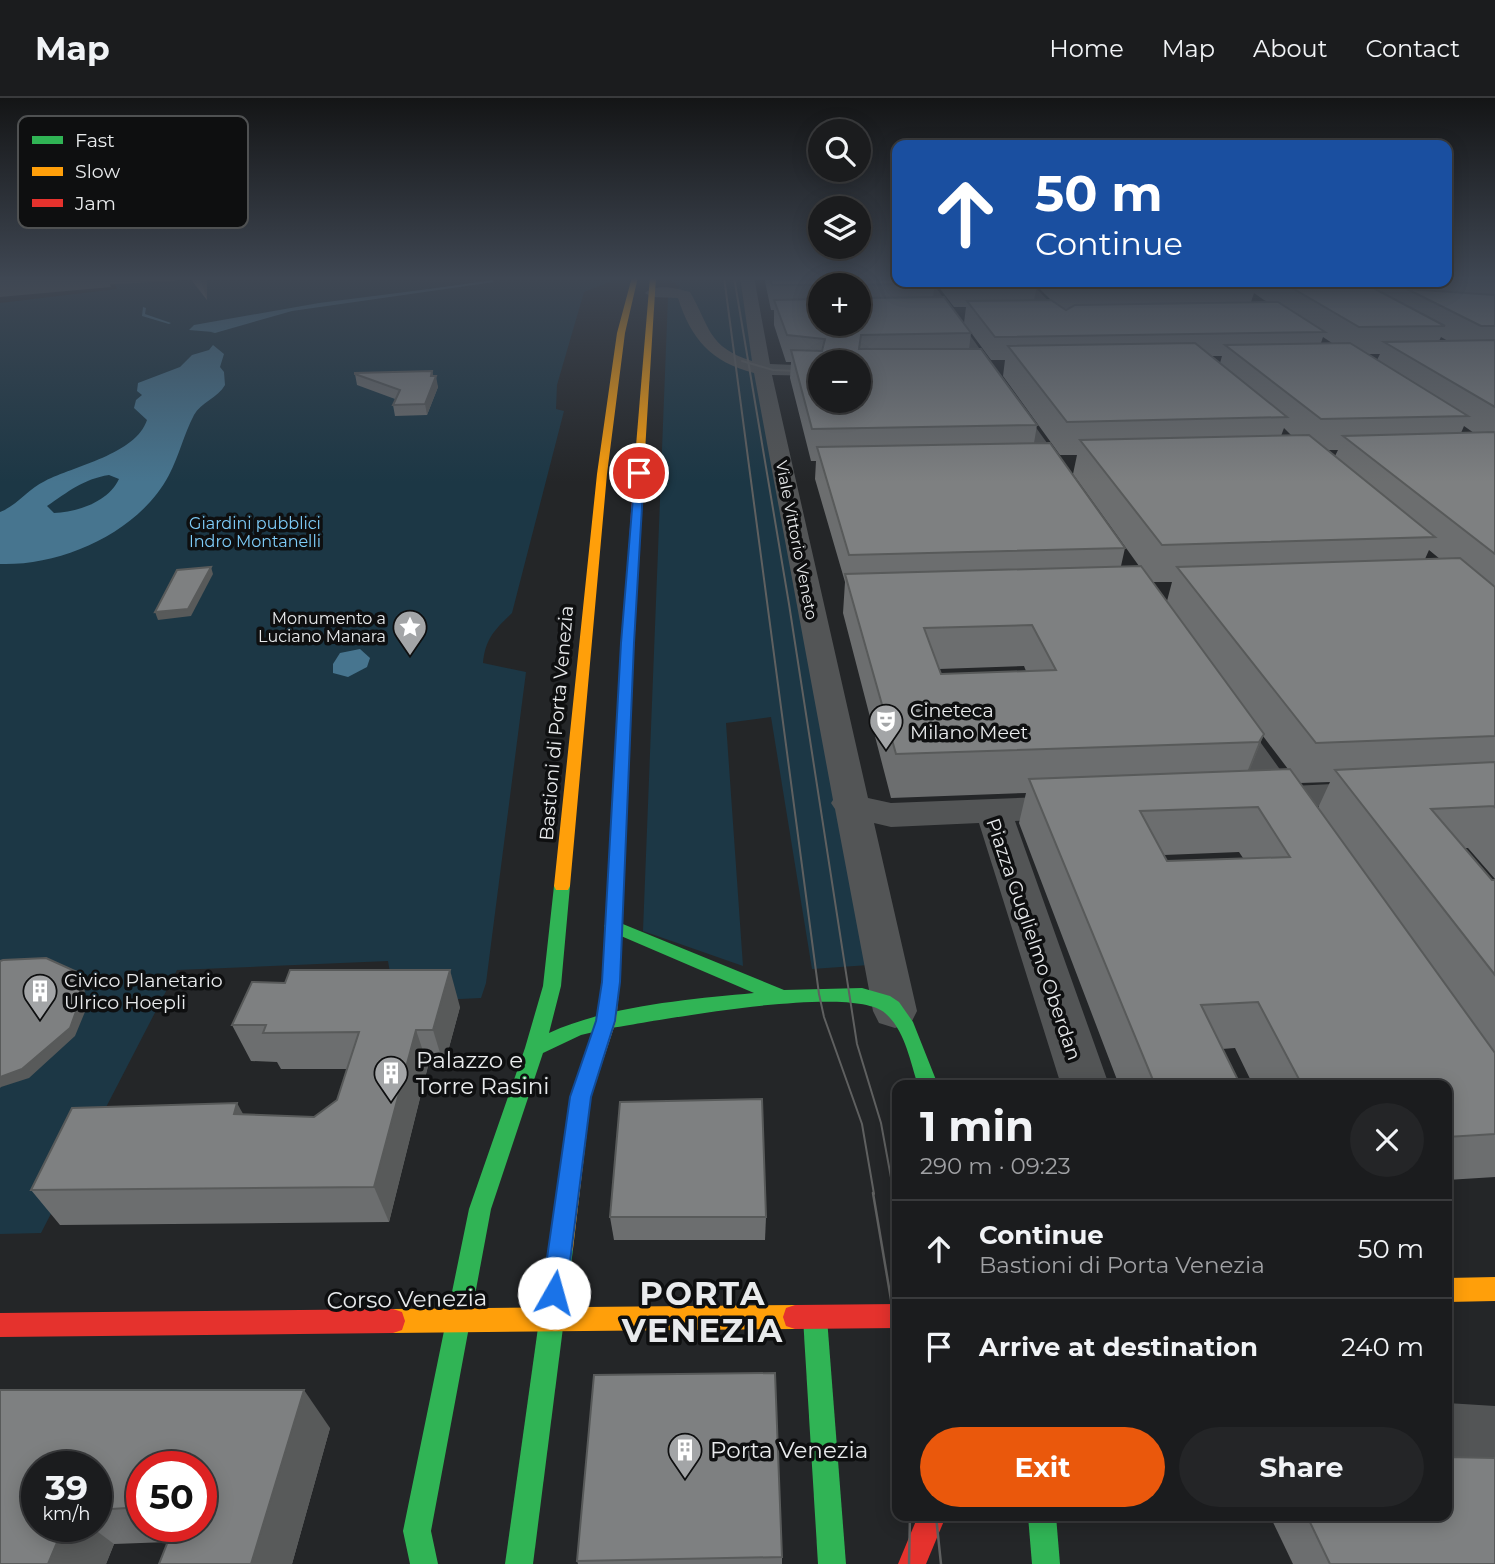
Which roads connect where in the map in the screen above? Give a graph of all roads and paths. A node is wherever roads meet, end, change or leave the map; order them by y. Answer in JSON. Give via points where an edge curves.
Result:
{"nodes":[{"id":1,"x":619,"y":345,"type":"edge"},
{"id":2,"x":648,"y":345,"type":"edge"},
{"id":3,"x":709,"y":345,"type":"edge"},
{"id":4,"x":760,"y":345,"type":"edge"},
{"id":5,"x":969,"y":345,"type":"edge"},
{"id":6,"x":1083,"y":345,"type":"edge"},
{"id":7,"x":1089,"y":352,"type":"edge"},
{"id":8,"x":808,"y":371,"type":"edge"},
{"id":9,"x":764,"y":372,"type":"junction"},
{"id":10,"x":1053,"y":466,"type":"junction"},
{"id":11,"x":1080,"y":466,"type":"dead end"},
{"id":12,"x":1026,"y":467,"type":"edge"},
{"id":13,"x":1079,"y":505,"type":"edge"},
{"id":14,"x":1210,"y":693,"type":"edge"},
{"id":15,"x":1412,"y":792,"type":"edge"},
{"id":16,"x":1283,"y":798,"type":"junction"},
{"id":17,"x":1235,"y":800,"type":"edge"},
{"id":18,"x":849,"y":803,"type":"junction"},
{"id":19,"x":1100,"y":806,"type":"edge"},
{"id":20,"x":993,"y":811,"type":"junction"},
{"id":21,"x":1315,"y":844,"type":"edge"},
{"id":22,"x":614,"y":926,"type":"junction"},
{"id":23,"x":785,"y":998,"type":"junction"},
{"id":24,"x":895,"y":1011,"type":"junction"},
{"id":25,"x":606,"y":1021,"type":"junction"},
{"id":26,"x":535,"y":1048,"type":"junction"},
{"id":27,"x":926,"y":1080,"type":"edge"},
{"id":28,"x":1083,"y":1080,"type":"edge"},
{"id":29,"x":1495,"y":1289,"type":"edge"},
{"id":30,"x":1452,"y":1290,"type":"edge"},
{"id":31,"x":892,"y":1316,"type":"edge"},
{"id":32,"x":815,"y":1318,"type":"junction"},
{"id":33,"x":551,"y":1320,"type":"junction"},
{"id":34,"x":456,"y":1322,"type":"junction"},
{"id":35,"x":0,"y":1325,"type":"edge"},
{"id":36,"x":1452,"y":1434,"type":"edge"},
{"id":37,"x":1495,"y":1437,"type":"edge"},
{"id":38,"x":930,"y":1521,"type":"edge"},
{"id":39,"x":1042,"y":1521,"type":"edge"},
{"id":40,"x":417,"y":1531,"type":"junction"},
{"id":41,"x":407,"y":1564,"type":"edge"},
{"id":42,"x":424,"y":1564,"type":"edge"},
{"id":43,"x":519,"y":1564,"type":"edge"},
{"id":44,"x":832,"y":1564,"type":"edge"},
{"id":45,"x":912,"y":1564,"type":"edge"},
{"id":46,"x":1046,"y":1564,"type":"edge"}],
"edges":[{"from":1,"to":26,"type":"main road","name":"Bastioni di Porta Venezia","via":[[584,641],[552,986]]},
{"from":2,"to":22,"type":"main road"},
{"from":3,"to":9,"type":"street"},
{"from":4,"to":9,"type":"street","name":"Viale Vittorio Veneto"},
{"from":5,"to":10,"type":"street"},
{"from":6,"to":7,"type":"street"},
{"from":8,"to":9,"type":"street"},
{"from":9,"to":18,"type":"street","name":"Viale Vittorio Veneto","via":[[793,471],[822,603]]},
{"from":10,"to":11,"type":"street"},
{"from":10,"to":12,"type":"street"},
{"from":10,"to":13,"type":"street"},
{"from":14,"to":16,"type":"street"},
{"from":15,"to":16,"type":"street"},
{"from":16,"to":17,"type":"street"},
{"from":16,"to":21,"type":"street"},
{"from":18,"to":20,"type":"street","name":"Piazza Guglielmo Oberdan","via":[[891,815]]},
{"from":18,"to":24,"type":"street"},
{"from":19,"to":20,"type":"street"},
{"from":20,"to":28,"type":"street","name":"Piazza Guglielmo Oberdan"},
{"from":22,"to":23,"type":"main road"},
{"from":22,"to":25,"type":"main road"},
{"from":23,"to":24,"type":"main road","via":[[861,995],[878,999]]},
{"from":23,"to":25,"type":"main road"},
{"from":24,"to":27,"type":"main road"},
{"from":25,"to":26,"type":"main road"},
{"from":25,"to":33,"type":"main road","via":[[581,1097]]},
{"from":26,"to":34,"type":"main road","via":[[480,1209]]},
{"from":29,"to":30,"type":"main road"},
{"from":31,"to":32,"type":"main road"},
{"from":32,"to":33,"type":"main road","name":"Corso Venezia"},
{"from":32,"to":44,"type":"main road"},
{"from":33,"to":34,"type":"main road","name":"Corso Venezia"},
{"from":33,"to":43,"type":"main road"},
{"from":34,"to":35,"type":"main road","name":"Corso Venezia"},
{"from":34,"to":40,"type":"main road"},
{"from":36,"to":37,"type":"street"},
{"from":38,"to":45,"type":"main road"},
{"from":39,"to":46,"type":"main road"},
{"from":40,"to":41,"type":"main road"},
{"from":40,"to":42,"type":"main road"}]}
